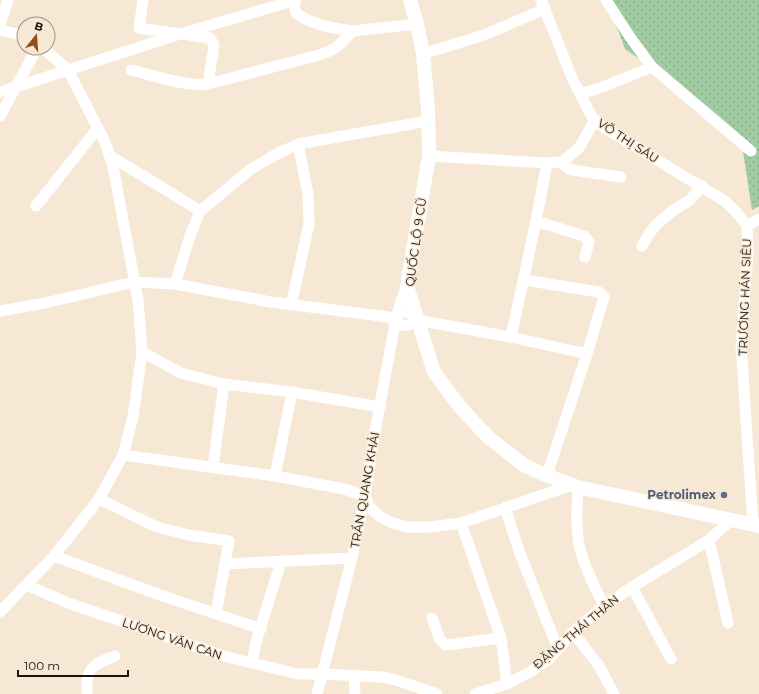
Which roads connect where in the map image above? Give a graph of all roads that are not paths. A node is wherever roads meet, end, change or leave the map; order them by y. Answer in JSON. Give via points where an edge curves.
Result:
{"nodes":[{"id":1,"x":8,"y":0,"type":"edge"},
{"id":2,"x":143,"y":0,"type":"edge"},
{"id":3,"x":294,"y":0,"type":"edge"},
{"id":4,"x":410,"y":0,"type":"edge"},
{"id":5,"x":606,"y":0,"type":"edge"},
{"id":6,"x":543,"y":5,"type":"edge"},
{"id":7,"x":0,"y":24,"type":"edge"},
{"id":8,"x":417,"y":24,"type":"junction"},
{"id":9,"x":0,"y":30,"type":"edge"},
{"id":10,"x":352,"y":31,"type":"junction"},
{"id":11,"x":16,"y":34,"type":"edge"},
{"id":12,"x":180,"y":34,"type":"junction"},
{"id":13,"x":423,"y":54,"type":"junction"},
{"id":14,"x":33,"y":56,"type":"edge"},
{"id":15,"x":52,"y":56,"type":"edge"},
{"id":16,"x":652,"y":67,"type":"junction"},
{"id":17,"x":68,"y":70,"type":"junction"},
{"id":18,"x":131,"y":70,"type":"dead end"},
{"id":19,"x":208,"y":84,"type":"junction"},
{"id":20,"x":16,"y":86,"type":"junction"},
{"id":21,"x":0,"y":92,"type":"edge"},
{"id":22,"x":580,"y":94,"type":"junction"},
{"id":23,"x":0,"y":116,"type":"edge"},
{"id":24,"x":595,"y":120,"type":"junction"},
{"id":25,"x":428,"y":121,"type":"junction"},
{"id":26,"x":98,"y":128,"type":"junction"},
{"id":27,"x":298,"y":144,"type":"junction"},
{"id":28,"x":751,"y":151,"type":"dead end"},
{"id":29,"x":109,"y":155,"type":"junction"},
{"id":30,"x":429,"y":156,"type":"junction"},
{"id":31,"x":562,"y":162,"type":"junction"},
{"id":32,"x":547,"y":163,"type":"junction"},
{"id":33,"x":621,"y":177,"type":"dead end"},
{"id":34,"x":702,"y":186,"type":"junction"},
{"id":35,"x":36,"y":206,"type":"dead end"},
{"id":36,"x":200,"y":210,"type":"junction"},
{"id":37,"x":759,"y":219,"type":"edge"},
{"id":38,"x":536,"y":222,"type":"junction"},
{"id":39,"x":751,"y":232,"type":"edge"},
{"id":40,"x":642,"y":246,"type":"dead end"},
{"id":41,"x":585,"y":257,"type":"dead end"},
{"id":42,"x":524,"y":280,"type":"junction"},
{"id":43,"x":134,"y":282,"type":"junction"},
{"id":44,"x":175,"y":284,"type":"junction"},
{"id":45,"x":407,"y":286,"type":"junction"},
{"id":46,"x":291,"y":305,"type":"junction"},
{"id":47,"x":0,"y":311,"type":"edge"},
{"id":48,"x":396,"y":318,"type":"junction"},
{"id":49,"x":417,"y":320,"type":"junction"},
{"id":50,"x":511,"y":337,"type":"junction"},
{"id":51,"x":142,"y":352,"type":"junction"},
{"id":52,"x":587,"y":354,"type":"junction"},
{"id":53,"x":224,"y":384,"type":"junction"},
{"id":54,"x":292,"y":392,"type":"junction"},
{"id":55,"x":380,"y":406,"type":"junction"},
{"id":56,"x":123,"y":455,"type":"junction"},
{"id":57,"x":213,"y":467,"type":"junction"},
{"id":58,"x":547,"y":475,"type":"junction"},
{"id":59,"x":275,"y":476,"type":"junction"},
{"id":60,"x":575,"y":486,"type":"junction"},
{"id":61,"x":365,"y":496,"type":"junction"},
{"id":62,"x":99,"y":499,"type":"junction"},
{"id":63,"x":505,"y":508,"type":"junction"},
{"id":64,"x":731,"y":520,"type":"junction"},
{"id":65,"x":461,"y":523,"type":"junction"},
{"id":66,"x":756,"y":525,"type":"edge"},
{"id":67,"x":709,"y":540,"type":"junction"},
{"id":68,"x":54,"y":556,"type":"junction"},
{"id":69,"x":352,"y":558,"type":"junction"},
{"id":70,"x":281,"y":562,"type":"junction"},
{"id":71,"x":225,"y":564,"type":"junction"},
{"id":72,"x":26,"y":585,"type":"junction"},
{"id":73,"x":632,"y":587,"type":"junction"},
{"id":74,"x":604,"y":606,"type":"junction"},
{"id":75,"x":0,"y":612,"type":"edge"},
{"id":76,"x":216,"y":614,"type":"junction"},
{"id":77,"x":432,"y":618,"type":"dead end"},
{"id":78,"x":728,"y":622,"type":"dead end"},
{"id":79,"x":261,"y":629,"type":"junction"},
{"id":80,"x":573,"y":632,"type":"junction"},
{"id":81,"x":501,"y":638,"type":"junction"},
{"id":82,"x":558,"y":649,"type":"junction"},
{"id":83,"x":116,"y":656,"type":"dead end"},
{"id":84,"x":671,"y":659,"type":"dead end"},
{"id":85,"x":252,"y":663,"type":"junction"},
{"id":86,"x":323,"y":674,"type":"junction"},
{"id":87,"x":354,"y":675,"type":"junction"},
{"id":88,"x":507,"y":684,"type":"junction"},
{"id":89,"x":87,"y":694,"type":"edge"},
{"id":90,"x":317,"y":694,"type":"edge"},
{"id":91,"x":355,"y":694,"type":"edge"},
{"id":92,"x":437,"y":694,"type":"edge"},
{"id":93,"x":475,"y":694,"type":"edge"},
{"id":94,"x":614,"y":694,"type":"edge"}],
"edges":[{"from":1,"to":7,"type":"street"},
{"from":2,"to":12,"type":"street","via":[[139,28]]},
{"from":3,"to":10,"type":"street","via":[[296,13],[304,19]]},
{"from":3,"to":12,"type":"street"},
{"from":4,"to":8,"type":"main road","name":"QUỐC LỘ 9 CŨ"},
{"from":5,"to":16,"type":"street"},
{"from":6,"to":13,"type":"street","via":[[484,35]]},
{"from":6,"to":22,"type":"street","name":"VÕ THỊ SÁU"},
{"from":8,"to":10,"type":"street"},
{"from":8,"to":13,"type":"main road","name":"QUỐC LỘ 9 CŨ"},
{"from":9,"to":11,"type":"street"},
{"from":10,"to":19,"type":"street","via":[[334,50]]},
{"from":12,"to":17,"type":"street"},
{"from":12,"to":19,"type":"street","via":[[210,38],[212,41],[214,45]]},
{"from":13,"to":25,"type":"main road","name":"QUỐC LỘ 9 CŨ"},
{"from":14,"to":20,"type":"street"},
{"from":15,"to":17,"type":"street"},
{"from":16,"to":22,"type":"street"},
{"from":16,"to":28,"type":"street"},
{"from":17,"to":20,"type":"street"},
{"from":17,"to":26,"type":"street"},
{"from":18,"to":19,"type":"street","via":[[185,83]]},
{"from":20,"to":21,"type":"street"},
{"from":20,"to":23,"type":"street"},
{"from":22,"to":24,"type":"street","name":"VÕ THỊ SÁU"},
{"from":24,"to":31,"type":"street","via":[[580,148]]},
{"from":24,"to":34,"type":"street","name":"VÕ THỊ SÁU"},
{"from":25,"to":27,"type":"street"},
{"from":25,"to":30,"type":"main road","name":"QUỐC LỘ 9 CŨ"},
{"from":26,"to":29,"type":"street"},
{"from":26,"to":35,"type":"street"},
{"from":27,"to":36,"type":"street","via":[[250,170]]},
{"from":27,"to":46,"type":"street","via":[[308,194],[309,224]]},
{"from":29,"to":36,"type":"street"},
{"from":29,"to":43,"type":"street"},
{"from":30,"to":32,"type":"street"},
{"from":30,"to":45,"type":"main road","name":"QUỐC LỘ 9 CŨ"},
{"from":31,"to":32,"type":"street"},
{"from":31,"to":33,"type":"street","via":[[572,170]]},
{"from":32,"to":38,"type":"street"},
{"from":34,"to":39,"type":"street","name":"VÕ THỊ SÁU","via":[[726,202]]},
{"from":34,"to":40,"type":"street","via":[[690,200],[656,225]]},
{"from":36,"to":44,"type":"street"},
{"from":37,"to":39,"type":"street","name":"TRƯƠNG HÁN SIÊU"},
{"from":38,"to":41,"type":"street","via":[[584,236],[588,242]]},
{"from":38,"to":42,"type":"street"},
{"from":39,"to":66,"type":"street","name":"TRƯƠNG HÁN SIÊU","via":[[741,344]]},
{"from":42,"to":50,"type":"street"},
{"from":42,"to":52,"type":"street","via":[[599,292],[602,295],[604,299]]},
{"from":43,"to":44,"type":"street"},
{"from":43,"to":47,"type":"street"},
{"from":43,"to":51,"type":"street"},
{"from":44,"to":46,"type":"street"},
{"from":45,"to":48,"type":"street","name":"TRẦN QUANG KHẢI"},
{"from":45,"to":49,"type":"main road","name":"QUỐC LỘ 9 CŨ"},
{"from":46,"to":48,"type":"street"},
{"from":48,"to":49,"type":"street","via":[[401,312],[405,312]]},
{"from":48,"to":55,"type":"street","name":"TRẦN QUANG KHẢI"},
{"from":49,"to":50,"type":"street"},
{"from":49,"to":58,"type":"main road","name":"QUỐC LỘ 9 CŨ","via":[[434,372],[460,407],[489,438],[524,465]]},
{"from":50,"to":52,"type":"street"},
{"from":51,"to":53,"type":"street","via":[[181,373]]},
{"from":51,"to":56,"type":"street","via":[[133,417]]},
{"from":52,"to":58,"type":"street"},
{"from":53,"to":54,"type":"street"},
{"from":53,"to":57,"type":"street"},
{"from":54,"to":55,"type":"street"},
{"from":54,"to":59,"type":"street"},
{"from":55,"to":61,"type":"street","name":"TRẦN QUANG KHẢI"},
{"from":56,"to":57,"type":"street"},
{"from":56,"to":62,"type":"street"},
{"from":57,"to":59,"type":"street"},
{"from":58,"to":60,"type":"main road","name":"QUỐC LỘ 9 CŨ"},
{"from":59,"to":61,"type":"street","via":[[344,489]]},
{"from":60,"to":63,"type":"street"},
{"from":60,"to":64,"type":"main road","name":"QUỐC LỘ 9 CŨ"},
{"from":60,"to":74,"type":"street","via":[[580,550]]},
{"from":61,"to":65,"type":"street","via":[[370,508],[382,517],[407,527]]},
{"from":61,"to":69,"type":"street","name":"TRẦN QUANG KHẢI"},
{"from":62,"to":68,"type":"street"},
{"from":62,"to":71,"type":"street","via":[[157,527],[229,541]]},
{"from":63,"to":65,"type":"street"},
{"from":63,"to":82,"type":"street","via":[[519,551]]},
{"from":64,"to":66,"type":"main road","name":"QUỐC LỘ 9 CŨ"},
{"from":64,"to":67,"type":"street","name":"ĐẶNG THÁI THÂN"},
{"from":65,"to":81,"type":"street"},
{"from":67,"to":73,"type":"street","name":"ĐẶNG THÁI THÂN"},
{"from":67,"to":78,"type":"street"},
{"from":68,"to":72,"type":"street"},
{"from":68,"to":76,"type":"street"},
{"from":69,"to":70,"type":"street"},
{"from":69,"to":86,"type":"street","name":"TRẦN QUANG KHẢI"},
{"from":70,"to":71,"type":"street"},
{"from":70,"to":79,"type":"street"},
{"from":71,"to":76,"type":"street"},
{"from":72,"to":75,"type":"street"},
{"from":72,"to":85,"type":"street","name":"LƯƠNG VĂN CAN","via":[[71,604],[227,657]]},
{"from":73,"to":74,"type":"street","name":"ĐẶNG THÁI THÂN"},
{"from":73,"to":84,"type":"street"},
{"from":74,"to":80,"type":"street","name":"ĐẶNG THÁI THÂN"},
{"from":76,"to":79,"type":"street"},
{"from":77,"to":81,"type":"street","via":[[440,640],[446,645]]},
{"from":79,"to":85,"type":"street"},
{"from":80,"to":82,"type":"street","name":"ĐẶNG THÁI THÂN"},
{"from":80,"to":94,"type":"street","via":[[598,666]]},
{"from":81,"to":88,"type":"street"},
{"from":82,"to":88,"type":"street","name":"ĐẶNG THÁI THÂN","via":[[543,663]]},
{"from":83,"to":89,"type":"street","via":[[96,663],[88,672]]},
{"from":85,"to":86,"type":"street","name":"LƯƠNG VĂN CAN","via":[[298,674]]},
{"from":86,"to":87,"type":"street"},
{"from":86,"to":90,"type":"street","name":"TRẦN QUANG KHẢI"},
{"from":87,"to":91,"type":"street"},
{"from":87,"to":92,"type":"street","via":[[393,679]]},
{"from":88,"to":93,"type":"street","name":"ĐẶNG THÁI THÂN"}]}
